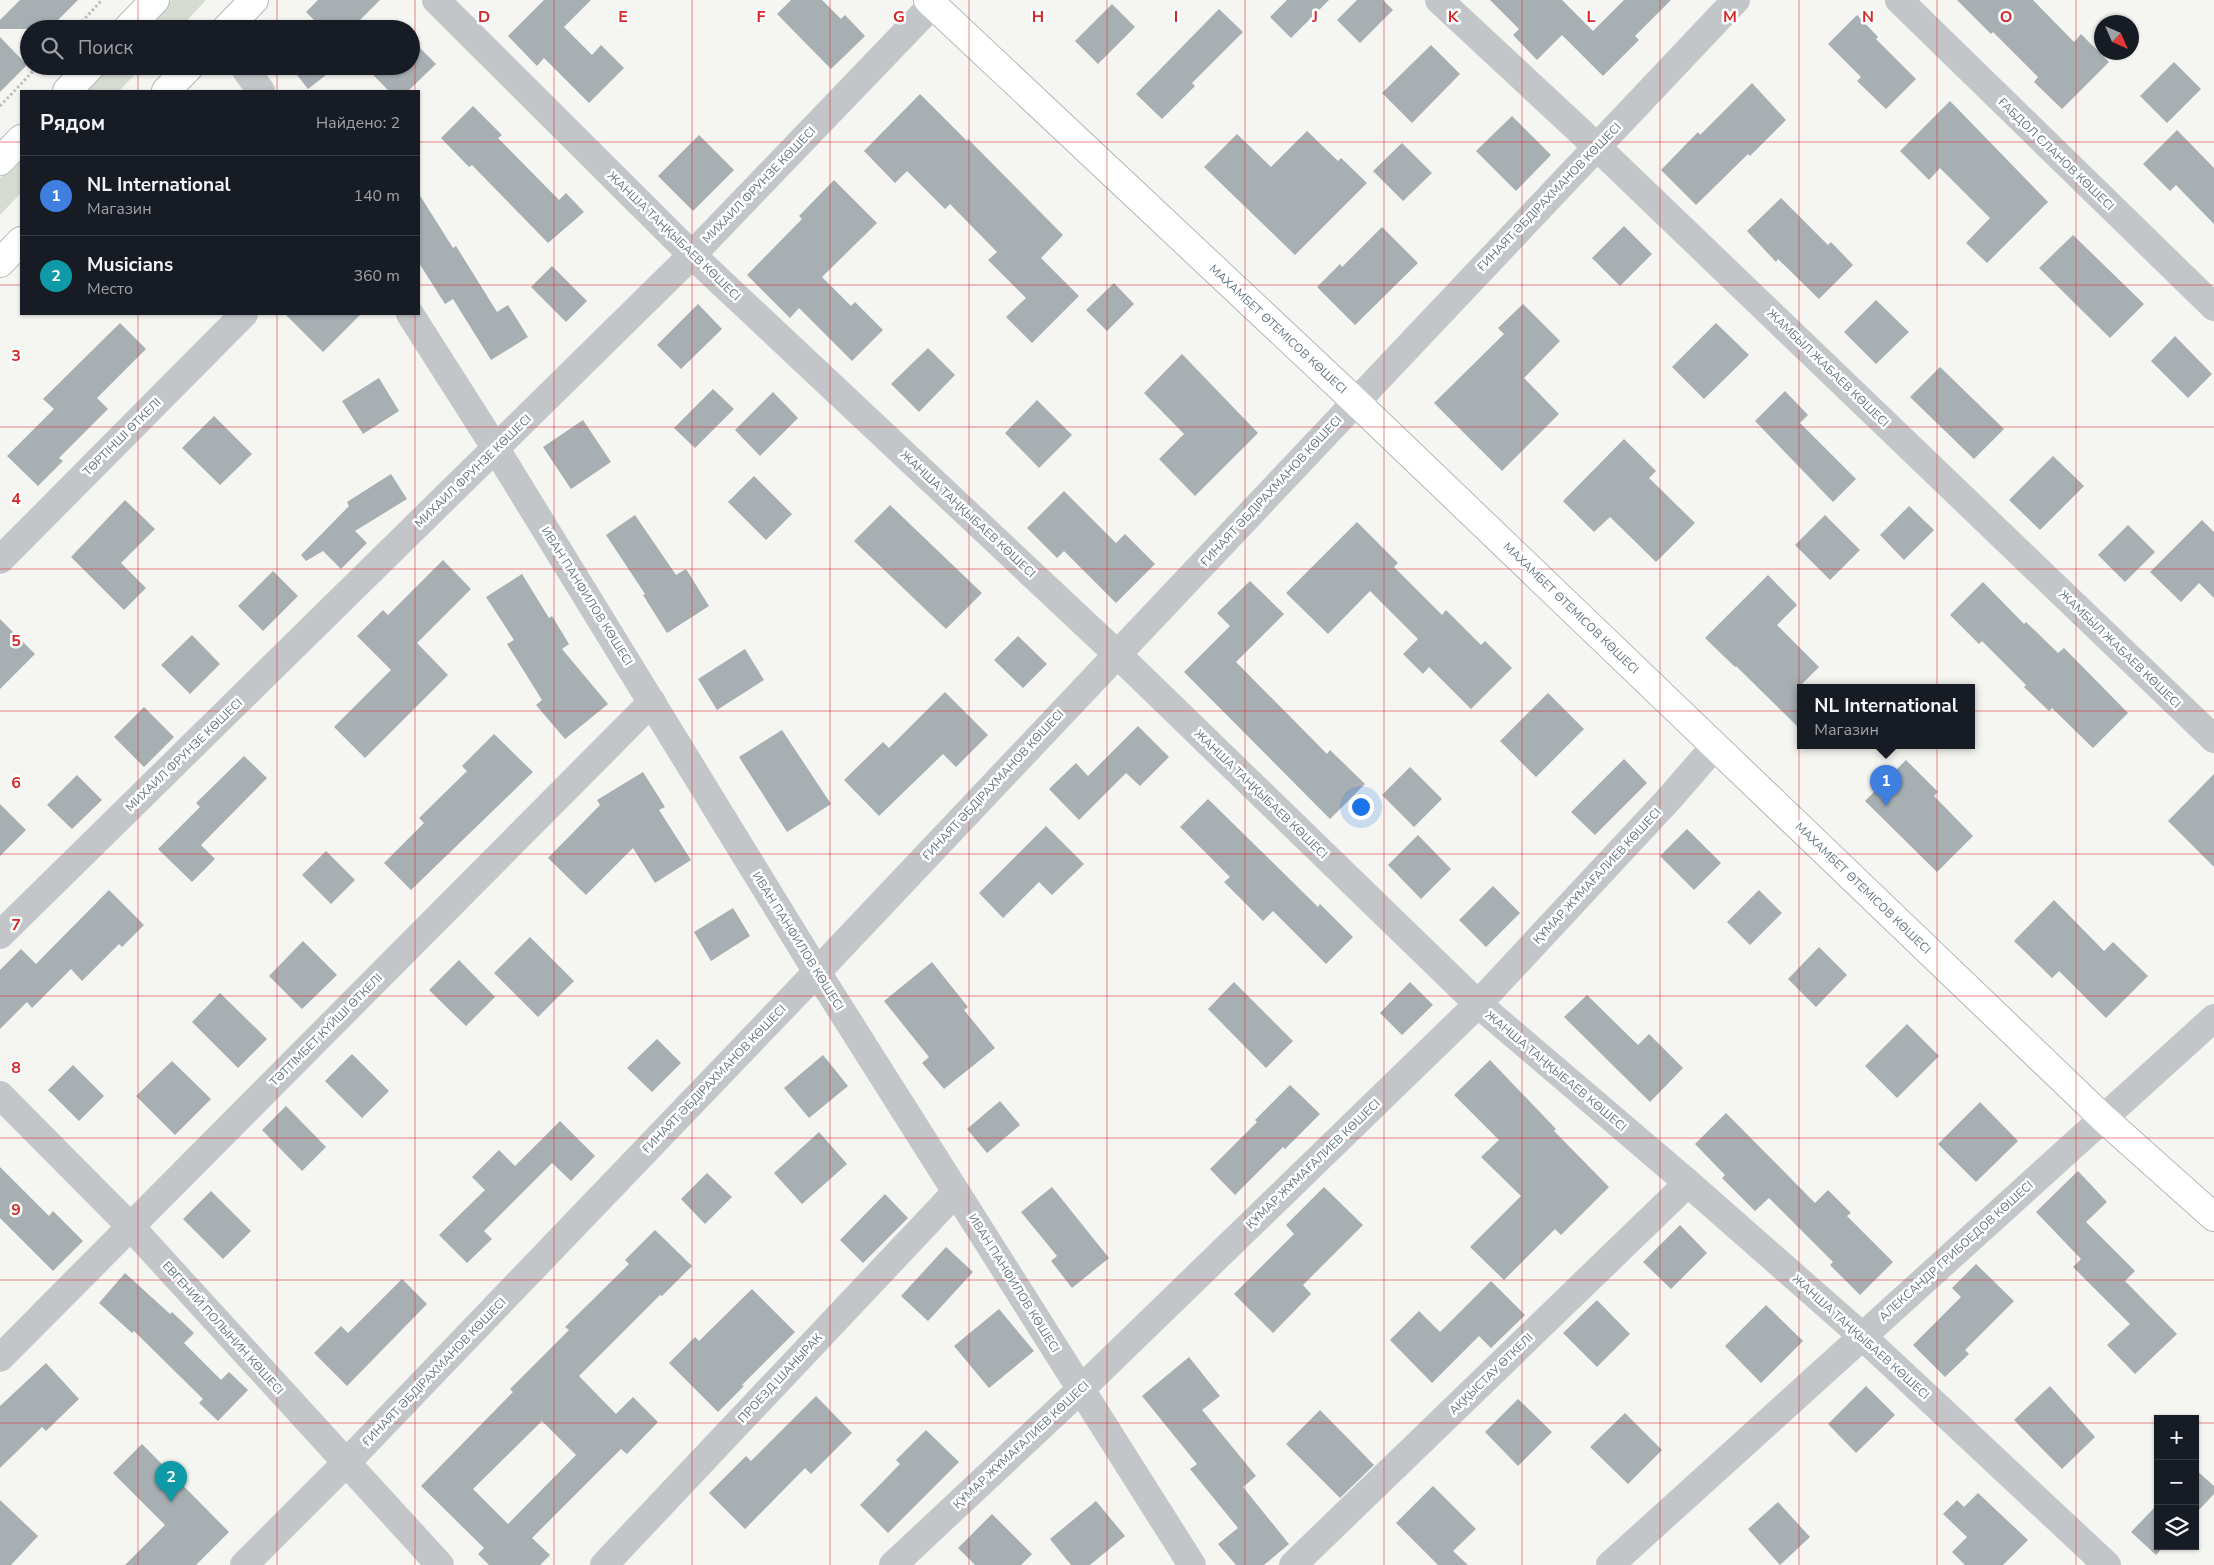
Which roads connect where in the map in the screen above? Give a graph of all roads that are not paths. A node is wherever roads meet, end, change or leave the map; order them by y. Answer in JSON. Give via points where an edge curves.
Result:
{"nodes":[{"id":1,"x":155,"y":0,"type":"edge"},
{"id":2,"x":254,"y":0,"type":"edge"},
{"id":3,"x":436,"y":0,"type":"edge"},
{"id":4,"x":1439,"y":0,"type":"edge"},
{"id":5,"x":1736,"y":0,"type":"edge"},
{"id":6,"x":1899,"y":0,"type":"edge"},
{"id":7,"x":933,"y":2,"type":"edge"},
{"id":8,"x":136,"y":20,"type":"edge"},
{"id":9,"x":235,"y":20,"type":"edge"},
{"id":10,"x":82,"y":75,"type":"edge"},
{"id":11,"x":181,"y":75,"type":"edge"},
{"id":12,"x":249,"y":75,"type":"edge"},
{"id":13,"x":68,"y":90,"type":"edge"},
{"id":14,"x":167,"y":90,"type":"edge"},
{"id":15,"x":260,"y":90,"type":"edge"},
{"id":16,"x":20,"y":140,"type":"edge"},
{"id":17,"x":1597,"y":147,"type":"junction"},
{"id":18,"x":0,"y":161,"type":"edge"},
{"id":19,"x":20,"y":242,"type":"edge"},
{"id":20,"x":692,"y":255,"type":"junction"},
{"id":21,"x":0,"y":263,"type":"edge"},
{"id":22,"x":2214,"y":307,"type":"edge"},
{"id":23,"x":243,"y":315,"type":"edge"},
{"id":24,"x":411,"y":315,"type":"edge"},
{"id":25,"x":1355,"y":401,"type":"junction"},
{"id":26,"x":496,"y":449,"type":"junction"},
{"id":27,"x":0,"y":560,"type":"edge"},
{"id":28,"x":1117,"y":654,"type":"junction"},
{"id":29,"x":652,"y":702,"type":"junction"},
{"id":30,"x":2214,"y":739,"type":"edge"},
{"id":31,"x":1715,"y":746,"type":"junction"},
{"id":32,"x":0,"y":934,"type":"edge"},
{"id":33,"x":817,"y":972,"type":"junction"},
{"id":34,"x":1478,"y":1004,"type":"junction"},
{"id":35,"x":2214,"y":1018,"type":"edge"},
{"id":36,"x":0,"y":1095,"type":"edge"},
{"id":37,"x":2102,"y":1118,"type":"junction"},
{"id":38,"x":1688,"y":1183,"type":"junction"},
{"id":39,"x":956,"y":1192,"type":"junction"},
{"id":40,"x":2214,"y":1216,"type":"edge"},
{"id":41,"x":131,"y":1227,"type":"junction"},
{"id":42,"x":1862,"y":1336,"type":"junction"},
{"id":43,"x":0,"y":1358,"type":"edge"},
{"id":44,"x":1081,"y":1389,"type":"junction"},
{"id":45,"x":346,"y":1463,"type":"junction"},
{"id":46,"x":244,"y":1565,"type":"edge"},
{"id":47,"x":440,"y":1565,"type":"edge"},
{"id":48,"x":604,"y":1565,"type":"edge"},
{"id":49,"x":893,"y":1565,"type":"edge"},
{"id":50,"x":1192,"y":1565,"type":"edge"},
{"id":51,"x":1293,"y":1565,"type":"edge"},
{"id":52,"x":1610,"y":1565,"type":"edge"},
{"id":53,"x":2106,"y":1565,"type":"edge"}],
"edges":[{"from":1,"to":8,"type":"main road"},
{"from":2,"to":9,"type":"main road"},
{"from":3,"to":20,"type":"street","name":"ЖАНША ТАҢҚЫБАЕВ КӨШЕСІ"},
{"from":4,"to":17,"type":"street","name":"ЖАМБЫЛ ЖАБАЕВ КӨШЕСІ"},
{"from":5,"to":17,"type":"street","name":"ҒИНАЯТ ӘБДІРАХМАНОВ КӨШЕСІ"},
{"from":6,"to":22,"type":"street","name":"ҒАБДОЛ СЛАНОВ КӨШЕСІ"},
{"from":7,"to":20,"type":"street","name":"МИХАИЛ ФРУНЗЕ КӨШЕСІ"},
{"from":7,"to":25,"type":"main road","name":"МАХАМБЕТ ӨТЕМІСОВ КӨШЕСІ"},
{"from":10,"to":13,"type":"main road"},
{"from":11,"to":14,"type":"main road"},
{"from":12,"to":15,"type":"street"},
{"from":16,"to":18,"type":"main road"},
{"from":17,"to":25,"type":"street","name":"ҒИНАЯТ ӘБДІРАХМАНОВ КӨШЕСІ"},
{"from":17,"to":30,"type":"street","name":"ЖАМБЫЛ ЖАБАЕВ КӨШЕСІ"},
{"from":19,"to":21,"type":"main road"},
{"from":20,"to":26,"type":"street","name":"МИХАИЛ ФРУНЗЕ КӨШЕСІ"},
{"from":20,"to":28,"type":"street","name":"ЖАНША ТАҢҚЫБАЕВ КӨШЕСІ"},
{"from":23,"to":27,"type":"street","name":"ТӨРТІНШІ ӨТКЕЛІ"},
{"from":24,"to":26,"type":"street","name":"ИВАН ПАНФИЛОВ КӨШЕСІ"},
{"from":25,"to":28,"type":"street","name":"ҒИНАЯТ ӘБДІРАХМАНОВ КӨШЕСІ"},
{"from":25,"to":31,"type":"main road","name":"МАХАМБЕТ ӨТЕМІСОВ КӨШЕСІ"},
{"from":26,"to":29,"type":"street","name":"ИВАН ПАНФИЛОВ КӨШЕСІ"},
{"from":26,"to":32,"type":"street","name":"МИХАИЛ ФРУНЗЕ КӨШЕСІ"},
{"from":28,"to":33,"type":"street","name":"ҒИНАЯТ ӘБДІРАХМАНОВ КӨШЕСІ"},
{"from":28,"to":34,"type":"street","name":"ЖАНША ТАҢҚЫБАЕВ КӨШЕСІ"},
{"from":29,"to":33,"type":"street","name":"ИВАН ПАНФИЛОВ КӨШЕСІ"},
{"from":29,"to":41,"type":"street","name":"ТӘТТІМБЕТ КҮЙШІ ӨТКЕЛІ"},
{"from":31,"to":34,"type":"street","name":"ҚҰМАР ЖҰМАҒАЛИЕВ КӨШЕСІ"},
{"from":31,"to":37,"type":"main road","name":"МАХАМБЕТ ӨТЕМІСОВ КӨШЕСІ"},
{"from":33,"to":39,"type":"street","name":"ИВАН ПАНФИЛОВ КӨШЕСІ"},
{"from":33,"to":45,"type":"street","name":"ҒИНАЯТ ӘБДІРАХМАНОВ КӨШЕСІ"},
{"from":34,"to":38,"type":"street","name":"ЖАНША ТАҢҚЫБАЕВ КӨШЕСІ"},
{"from":34,"to":44,"type":"street","name":"ҚҰМАР ЖҰМАҒАЛИЕВ КӨШЕСІ"},
{"from":35,"to":37,"type":"street","name":"АЛЕКСАНДР ГРИБОЕДОВ КӨШЕСІ"},
{"from":36,"to":41,"type":"street","name":"ЕВГЕНИЙ ПОЛЫНИН КӨШЕСІ"},
{"from":37,"to":40,"type":"main road","name":"МАХАМБЕТ ӨТЕМІСОВ КӨШЕСІ"},
{"from":37,"to":42,"type":"street","name":"АЛЕКСАНДР ГРИБОЕДОВ КӨШЕСІ"},
{"from":38,"to":42,"type":"street","name":"ЖАНША ТАҢҚЫБАЕВ КӨШЕСІ"},
{"from":38,"to":51,"type":"street","name":"АҚҚЫСТАУ ӨТКЕЛІ"},
{"from":39,"to":44,"type":"street","name":"ИВАН ПАНФИЛОВ КӨШЕСІ"},
{"from":39,"to":48,"type":"street","name":"ПРОЕЗД ШАНЫРАК"},
{"from":41,"to":43,"type":"street","name":"ТӘТТІМБЕТ КҮЙШІ ӨТКЕЛІ"},
{"from":41,"to":45,"type":"street","name":"ЕВГЕНИЙ ПОЛЫНИН КӨШЕСІ"},
{"from":42,"to":52,"type":"street","name":"АЛЕКСАНДР ГРИБОЕДОВ КӨШЕСІ"},
{"from":42,"to":53,"type":"street","name":"ЖАНША ТАҢҚЫБАЕВ КӨШЕСІ"},
{"from":44,"to":49,"type":"street","name":"ҚҰМАР ЖҰМАҒАЛИЕВ КӨШЕСІ"},
{"from":44,"to":50,"type":"street","name":"ИВАН ПАНФИЛОВ КӨШЕСІ"},
{"from":45,"to":46,"type":"street","name":"ҒИНАЯТ ӘБДІРАХМАНОВ КӨШЕСІ"},
{"from":45,"to":47,"type":"street","name":"ЕВГЕНИЙ ПОЛЫНИН КӨШЕСІ"}]}
